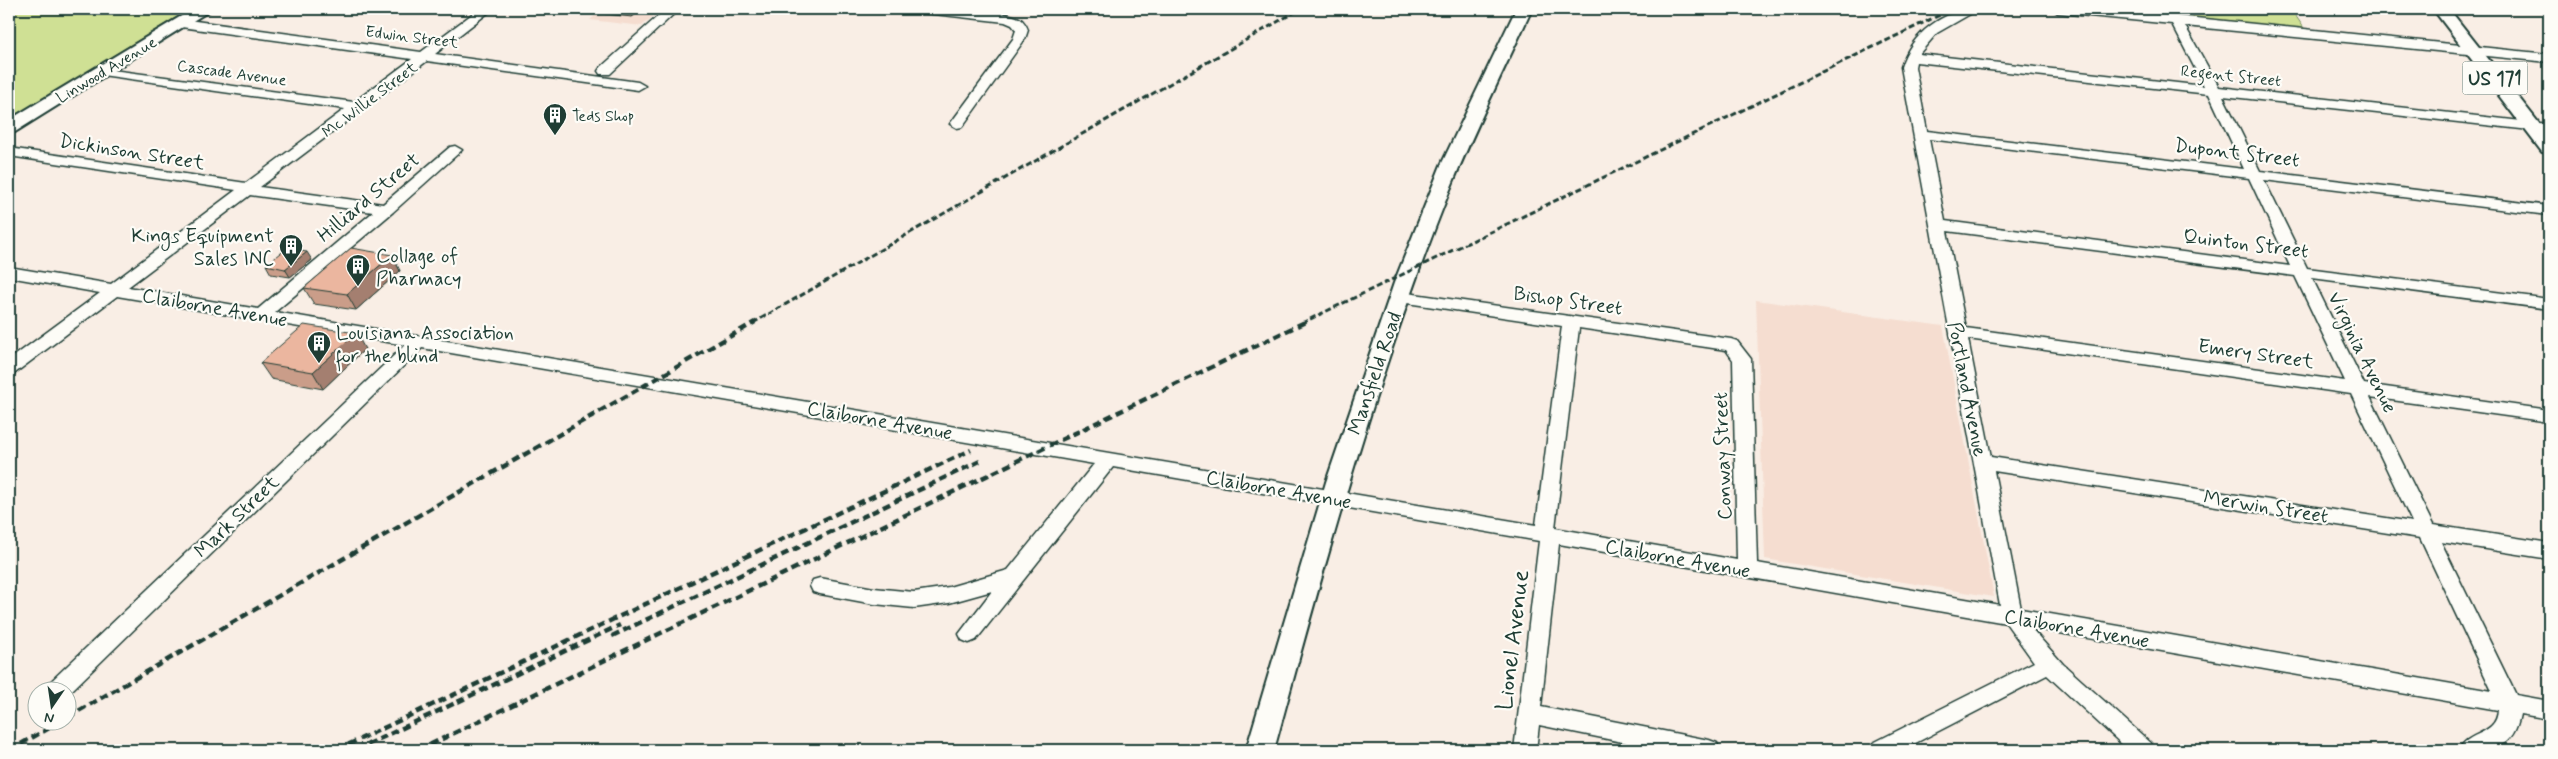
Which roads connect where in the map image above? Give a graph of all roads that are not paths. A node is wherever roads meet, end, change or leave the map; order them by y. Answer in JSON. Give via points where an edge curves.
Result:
{"nodes":[{"id":1,"x":204,"y":9,"type":"edge"},
{"id":2,"x":487,"y":9,"type":"edge"},
{"id":3,"x":673,"y":9,"type":"edge"},
{"id":4,"x":925,"y":9,"type":"edge"},
{"id":5,"x":1524,"y":9,"type":"edge"},
{"id":6,"x":1973,"y":9,"type":"edge"},
{"id":7,"x":2058,"y":9,"type":"edge"},
{"id":8,"x":2441,"y":9,"type":"edge"},
{"id":9,"x":2458,"y":9,"type":"edge"},
{"id":10,"x":2176,"y":20,"type":"junction"},
{"id":11,"x":181,"y":23,"type":"junction"},
{"id":12,"x":2473,"y":49,"type":"junction"},
{"id":13,"x":2492,"y":52,"type":"junction"},
{"id":14,"x":426,"y":56,"type":"junction"},
{"id":15,"x":1910,"y":57,"type":"junction"},
{"id":16,"x":2549,"y":58,"type":"edge"},
{"id":17,"x":102,"y":71,"type":"junction"},
{"id":18,"x":605,"y":71,"type":"dead end"},
{"id":19,"x":638,"y":86,"type":"dead end"},
{"id":20,"x":2214,"y":91,"type":"junction"},
{"id":21,"x":357,"y":107,"type":"junction"},
{"id":22,"x":957,"y":124,"type":"dead end"},
{"id":23,"x":2544,"y":126,"type":"edge"},
{"id":24,"x":9,"y":128,"type":"edge"},
{"id":25,"x":1920,"y":134,"type":"junction"},
{"id":26,"x":2549,"y":148,"type":"edge"},
{"id":27,"x":455,"y":150,"type":"dead end"},
{"id":28,"x":9,"y":152,"type":"edge"},
{"id":29,"x":2253,"y":174,"type":"junction"},
{"id":30,"x":248,"y":189,"type":"junction"},
{"id":31,"x":388,"y":209,"type":"junction"},
{"id":32,"x":2549,"y":210,"type":"edge"},
{"id":33,"x":1937,"y":225,"type":"junction"},
{"id":34,"x":2300,"y":271,"type":"junction"},
{"id":35,"x":9,"y":272,"type":"edge"},
{"id":36,"x":114,"y":290,"type":"junction"},
{"id":37,"x":1400,"y":297,"type":"junction"},
{"id":38,"x":2549,"y":304,"type":"edge"},
{"id":39,"x":261,"y":315,"type":"junction"},
{"id":40,"x":1571,"y":322,"type":"junction"},
{"id":41,"x":1957,"y":332,"type":"junction"},
{"id":42,"x":418,"y":342,"type":"junction"},
{"id":43,"x":1731,"y":344,"type":"joint"},
{"id":44,"x":9,"y":369,"type":"edge"},
{"id":45,"x":2357,"y":388,"type":"junction"},
{"id":46,"x":2549,"y":416,"type":"edge"},
{"id":47,"x":1108,"y":460,"type":"junction"},
{"id":48,"x":1982,"y":462,"type":"junction"},
{"id":49,"x":1332,"y":498,"type":"junction"},
{"id":50,"x":2427,"y":532,"type":"junction"},
{"id":51,"x":1548,"y":535,"type":"junction"},
{"id":52,"x":2549,"y":551,"type":"edge"},
{"id":53,"x":1747,"y":570,"type":"junction"},
{"id":54,"x":1013,"y":577,"type":"junction"},
{"id":55,"x":820,"y":586,"type":"dead end"},
{"id":56,"x":2012,"y":616,"type":"junction"},
{"id":57,"x":969,"y":634,"type":"dead end"},
{"id":58,"x":2049,"y":664,"type":"junction"},
{"id":59,"x":65,"y":682,"type":"edge"},
{"id":60,"x":2509,"y":703,"type":"junction"},
{"id":61,"x":2549,"y":710,"type":"edge"},
{"id":62,"x":1529,"y":714,"type":"junction"},
{"id":63,"x":1260,"y":750,"type":"edge"},
{"id":64,"x":1525,"y":750,"type":"edge"},
{"id":65,"x":1709,"y":750,"type":"edge"},
{"id":66,"x":1881,"y":750,"type":"edge"},
{"id":67,"x":2143,"y":750,"type":"edge"},
{"id":68,"x":2470,"y":750,"type":"edge"}],
"edges":[{"from":1,"to":11,"type":"main road","name":"Linwood Avenue"},
{"from":2,"to":14,"type":"street","name":"Mc Willie Street"},
{"from":3,"to":18,"type":"street"},
{"from":4,"to":22,"type":"street","via":[[997,16],[1017,22],[1022,30],[1019,39]]},
{"from":5,"to":37,"type":"main road","name":"Mansfield Road","via":[[1430,216]]},
{"from":6,"to":15,"type":"street","via":[[1941,25],[1921,40]]},
{"from":7,"to":10,"type":"street"},
{"from":8,"to":12,"type":"main road","number":"US 171"},
{"from":9,"to":13,"type":"main road","number":"US 171"},
{"from":10,"to":12,"type":"street"},
{"from":10,"to":20,"type":"street","name":"Virginia Avenue"},
{"from":11,"to":14,"type":"street","name":"Edwin Street"},
{"from":11,"to":17,"type":"main road","name":"Linwood Avenue"},
{"from":12,"to":13,"type":"street"},
{"from":12,"to":23,"type":"main road","number":"US 171"},
{"from":13,"to":16,"type":"street"},
{"from":13,"to":23,"type":"main road","number":"US 171"},
{"from":14,"to":19,"type":"street","name":"Edwin Street"},
{"from":14,"to":21,"type":"street","name":"Mc Willie Street"},
{"from":15,"to":20,"type":"street","name":"Regent Street"},
{"from":15,"to":25,"type":"street","name":"Portland Avenue","via":[[1908,74]]},
{"from":17,"to":21,"type":"street","name":"Cascade Avenue"},
{"from":17,"to":24,"type":"main road","name":"Linwood Avenue"},
{"from":20,"to":23,"type":"street","name":"Regent Street"},
{"from":20,"to":29,"type":"street","name":"Virginia Avenue"},
{"from":21,"to":30,"type":"street","name":"Mc Willie Street"},
{"from":23,"to":26,"type":"main road","number":"US 171"},
{"from":25,"to":29,"type":"street","name":"Dupont Street"},
{"from":25,"to":33,"type":"street","name":"Portland Avenue"},
{"from":27,"to":31,"type":"street","name":"Hilliard Street"},
{"from":28,"to":30,"type":"street","name":"Dickinson Street"},
{"from":29,"to":32,"type":"street","name":"Dupont Street"},
{"from":29,"to":34,"type":"street","name":"Virginia Avenue"},
{"from":30,"to":31,"type":"street","name":"Dickinson Street"},
{"from":30,"to":36,"type":"street","name":"Mc Willie Street"},
{"from":31,"to":39,"type":"street","name":"Hilliard Street"},
{"from":33,"to":34,"type":"street","name":"Quinton Street"},
{"from":33,"to":41,"type":"street","name":"Portland Avenue"},
{"from":34,"to":38,"type":"street","name":"Quinton Street"},
{"from":34,"to":45,"type":"street","name":"Virginia Avenue"},
{"from":35,"to":36,"type":"street","name":"Claiborne Avenue"},
{"from":36,"to":39,"type":"street","name":"Claiborne Avenue"},
{"from":36,"to":44,"type":"street","name":"Mc Willie Street"},
{"from":37,"to":40,"type":"street","name":"Bishop Street"},
{"from":37,"to":49,"type":"main road","name":"Mansfield Road"},
{"from":39,"to":42,"type":"street","name":"Claiborne Avenue"},
{"from":40,"to":43,"type":"street","name":"Bishop Street"},
{"from":40,"to":51,"type":"street","name":"Lionel Avenue"},
{"from":41,"to":45,"type":"street","name":"Emery Street"},
{"from":41,"to":48,"type":"street","name":"Portland Avenue"},
{"from":42,"to":47,"type":"street","name":"Claiborne Avenue"},
{"from":42,"to":59,"type":"street","name":"Mark Street"},
{"from":43,"to":53,"type":"street","name":"Conway Street","via":[[1742,358]]},
{"from":45,"to":46,"type":"street","name":"Emery Street"},
{"from":45,"to":50,"type":"street","name":"Virginia Avenue"},
{"from":47,"to":49,"type":"street","name":"Claiborne Avenue"},
{"from":47,"to":54,"type":"street"},
{"from":48,"to":50,"type":"street","name":"Merwin Street"},
{"from":48,"to":56,"type":"street","name":"Portland Avenue"},
{"from":49,"to":51,"type":"street","name":"Claiborne Avenue"},
{"from":49,"to":63,"type":"main road","name":"Mansfield Road"},
{"from":50,"to":52,"type":"street","name":"Merwin Street"},
{"from":50,"to":60,"type":"street","name":"Virginia Avenue"},
{"from":51,"to":53,"type":"street","name":"Claiborne Avenue"},
{"from":51,"to":62,"type":"street","name":"Lionel Avenue"},
{"from":53,"to":56,"type":"street","name":"Claiborne Avenue"},
{"from":54,"to":55,"type":"street","via":[[925,599]]},
{"from":54,"to":57,"type":"street"},
{"from":56,"to":58,"type":"street","name":"Portland Avenue","via":[[2025,638]]},
{"from":56,"to":60,"type":"street","name":"Claiborne Avenue"},
{"from":58,"to":66,"type":"street"},
{"from":58,"to":67,"type":"street","name":"Portland Avenue"},
{"from":60,"to":61,"type":"street","name":"Claiborne Avenue"},
{"from":60,"to":68,"type":"street","via":[[2509,722],[2503,732]]},
{"from":62,"to":64,"type":"street","name":"Lionel Avenue"},
{"from":62,"to":65,"type":"street"}]}
